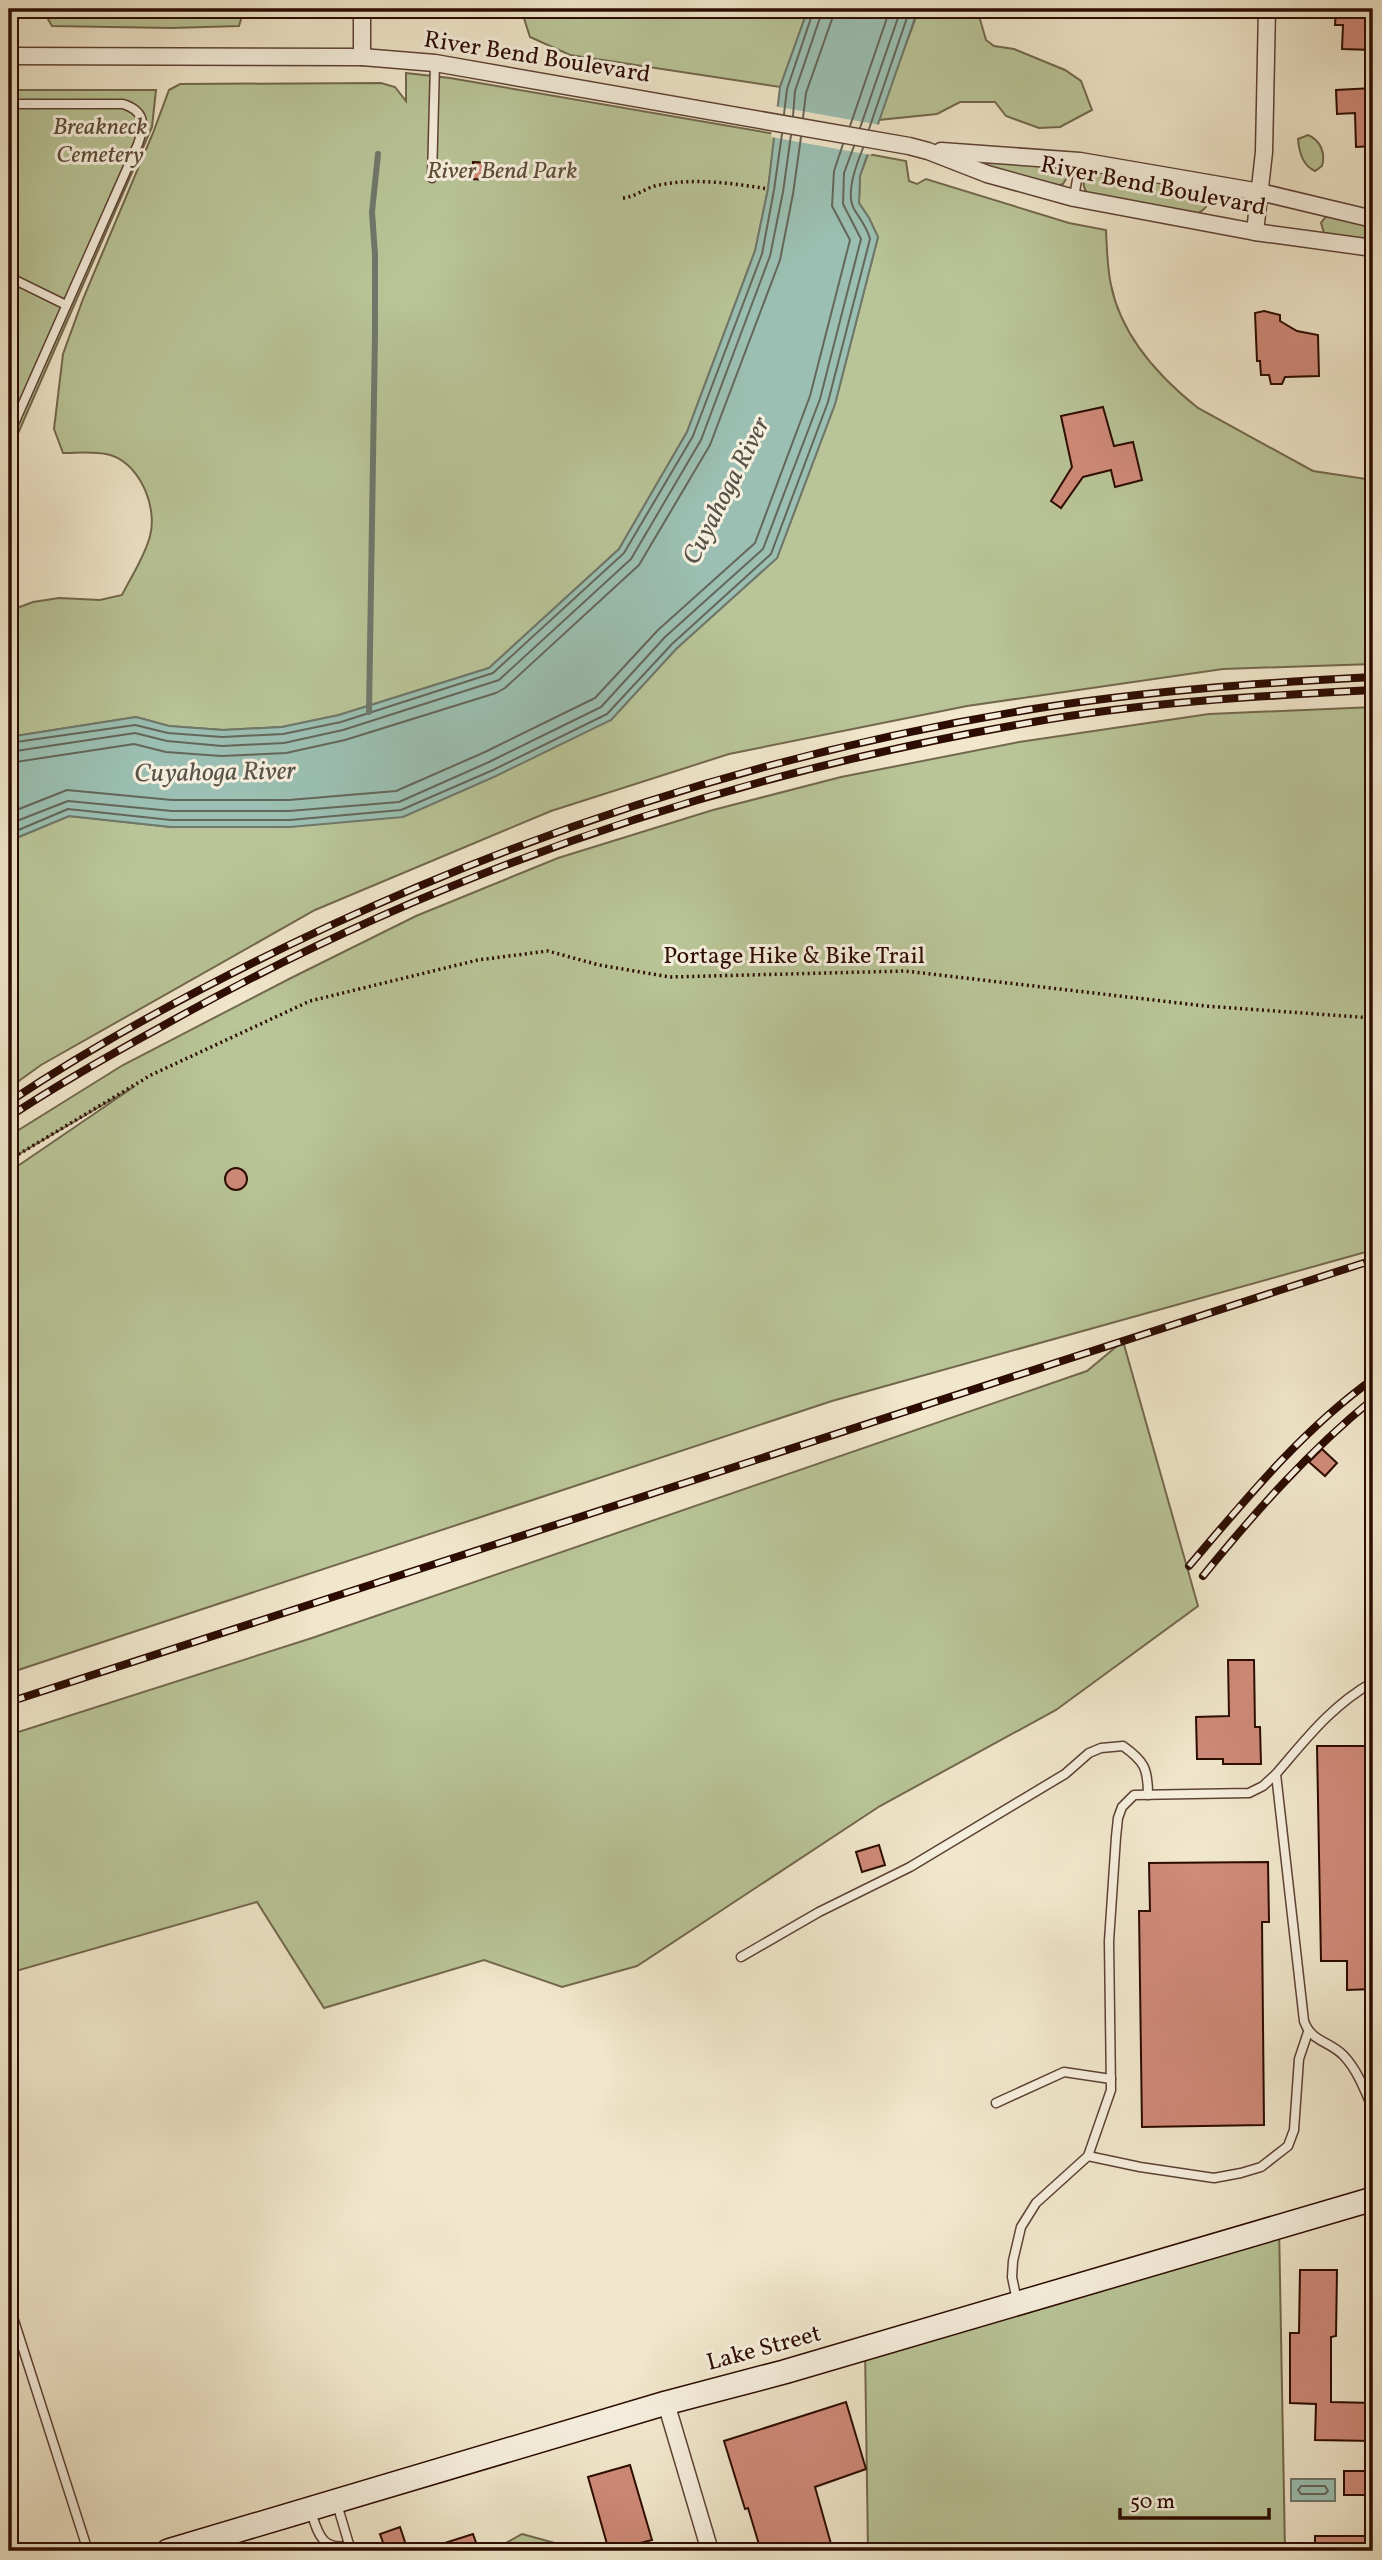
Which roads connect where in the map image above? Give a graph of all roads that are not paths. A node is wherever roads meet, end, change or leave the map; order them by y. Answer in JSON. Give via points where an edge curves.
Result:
{"nodes":[{"id":1,"x":362,"y":9,"type":"edge"},
{"id":2,"x":1267,"y":9,"type":"edge"},
{"id":3,"x":9,"y":56,"type":"edge"},
{"id":4,"x":362,"y":57,"type":"junction"},
{"id":5,"x":436,"y":63,"type":"junction"},
{"id":6,"x":9,"y":104,"type":"edge"},
{"id":7,"x":928,"y":151,"type":"junction"},
{"id":8,"x":1080,"y":161,"type":"junction"},
{"id":9,"x":432,"y":178,"type":"dead end"},
{"id":10,"x":1260,"y":192,"type":"junction"},
{"id":11,"x":1074,"y":198,"type":"junction"},
{"id":12,"x":1373,"y":219,"type":"edge"},
{"id":13,"x":1255,"y":232,"type":"junction"},
{"id":14,"x":1373,"y":248,"type":"edge"},
{"id":15,"x":9,"y":277,"type":"edge"},
{"id":16,"x":66,"y":305,"type":"junction"},
{"id":17,"x":9,"y":435,"type":"edge"},
{"id":18,"x":1373,"y":1682,"type":"edge"},
{"id":19,"x":1276,"y":1774,"type":"junction"},
{"id":20,"x":1148,"y":1795,"type":"junction"},
{"id":21,"x":741,"y":1957,"type":"dead end"},
{"id":22,"x":1308,"y":2032,"type":"junction"},
{"id":23,"x":1111,"y":2079,"type":"junction"},
{"id":24,"x":996,"y":2103,"type":"dead end"},
{"id":25,"x":1373,"y":2109,"type":"edge"},
{"id":26,"x":1088,"y":2155,"type":"junction"},
{"id":27,"x":1373,"y":2199,"type":"edge"},
{"id":28,"x":1017,"y":2304,"type":"junction"},
{"id":29,"x":9,"y":2305,"type":"edge"},
{"id":30,"x":666,"y":2403,"type":"junction"},
{"id":31,"x":336,"y":2501,"type":"junction"},
{"id":32,"x":310,"y":2509,"type":"junction"},
{"id":33,"x":350,"y":2548,"type":"edge"},
{"id":34,"x":88,"y":2551,"type":"edge"},
{"id":35,"x":168,"y":2551,"type":"edge"},
{"id":36,"x":710,"y":2551,"type":"edge"}],
"edges":[{"from":1,"to":4,"type":"street"},
{"from":2,"to":10,"type":"street"},
{"from":3,"to":4,"type":"street","name":"River Bend Boulevard"},
{"from":4,"to":5,"type":"street","name":"River Bend Boulevard"},
{"from":5,"to":7,"type":"street","name":"River Bend Boulevard"},
{"from":5,"to":9,"type":"lane"},
{"from":6,"to":16,"type":"lane","via":[[123,104],[140,113],[144,121]]},
{"from":7,"to":8,"type":"street","name":"River Bend Boulevard"},
{"from":7,"to":11,"type":"street","name":"River Bend Boulevard","via":[[987,174]]},
{"from":8,"to":10,"type":"street","name":"River Bend Boulevard"},
{"from":8,"to":11,"type":"lane"},
{"from":10,"to":12,"type":"street","name":"River Bend Boulevard"},
{"from":10,"to":13,"type":"street"},
{"from":11,"to":13,"type":"street","name":"River Bend Boulevard"},
{"from":13,"to":14,"type":"street","name":"River Bend Boulevard"},
{"from":15,"to":16,"type":"lane"},
{"from":16,"to":17,"type":"lane"},
{"from":18,"to":19,"type":"lane","via":[[1348,1697]]},
{"from":19,"to":20,"type":"lane","via":[[1249,1793]]},
{"from":19,"to":22,"type":"lane"},
{"from":20,"to":21,"type":"lane","via":[[1141,1759],[1123,1746],[1101,1748],[910,1867]]},
{"from":20,"to":23,"type":"lane","via":[[1134,1795],[1118,1818],[1109,1941]]},
{"from":22,"to":25,"type":"lane","via":[[1344,2056]]},
{"from":22,"to":26,"type":"lane","via":[[1299,2059],[1294,2130],[1287,2146],[1261,2167],[1214,2178]]},
{"from":23,"to":24,"type":"lane","via":[[1064,2072]]},
{"from":23,"to":26,"type":"lane","via":[[1108,2101]]},
{"from":26,"to":28,"type":"lane","via":[[1036,2203],[1021,2227],[1012,2277]]},
{"from":27,"to":28,"type":"street","name":"Lake Street"},
{"from":28,"to":30,"type":"street","name":"Lake Street"},
{"from":29,"to":34,"type":"lane"},
{"from":30,"to":31,"type":"street","name":"Lake Street"},
{"from":30,"to":36,"type":"street"},
{"from":31,"to":32,"type":"street","name":"Lake Street"},
{"from":31,"to":33,"type":"lane"},
{"from":32,"to":33,"type":"lane","via":[[325,2543]]},
{"from":32,"to":35,"type":"street","name":"Lake Street"}]}
